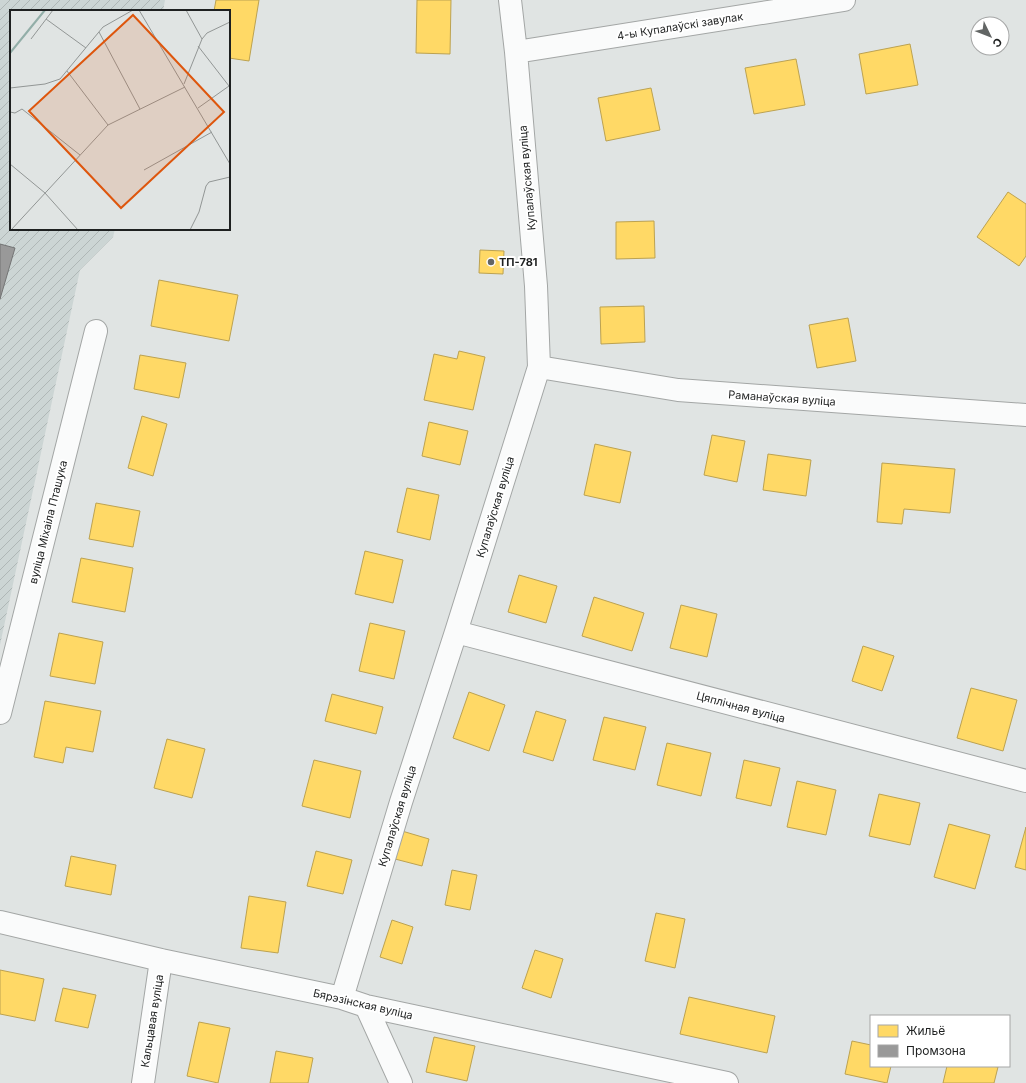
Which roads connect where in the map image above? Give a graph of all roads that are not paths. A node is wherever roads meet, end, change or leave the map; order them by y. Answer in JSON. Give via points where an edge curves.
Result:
{"nodes":[{"id":1,"x":510,"y":0,"type":"edge"},
{"id":2,"x":844,"y":0,"type":"edge"},
{"id":3,"x":516,"y":52,"type":"junction"},
{"id":4,"x":96,"y":331,"type":"dead end"},
{"id":5,"x":539,"y":367,"type":"junction"},
{"id":6,"x":1026,"y":415,"type":"edge"},
{"id":7,"x":456,"y":632,"type":"junction"},
{"id":8,"x":0,"y":714,"type":"edge"},
{"id":9,"x":1026,"y":781,"type":"edge"},
{"id":10,"x":0,"y":922,"type":"edge"},
{"id":11,"x":161,"y":960,"type":"junction"},
{"id":12,"x":342,"y":998,"type":"junction"},
{"id":13,"x":366,"y":1006,"type":"junction"},
{"id":14,"x":143,"y":1083,"type":"edge"},
{"id":15,"x":401,"y":1083,"type":"edge"},
{"id":16,"x":727,"y":1083,"type":"edge"}],
"edges":[{"from":1,"to":3,"type":"street","name":"Купалаўская вуліца"},
{"from":2,"to":3,"type":"street","name":"4-ы Купалаўскі завулак"},
{"from":3,"to":5,"type":"street","name":"Купалаўская вуліца","via":[[536,286]]},
{"from":4,"to":8,"type":"street","name":"вуліца Міхаіла Пташука"},
{"from":5,"to":6,"type":"street","name":"Раманаўская вуліца","via":[[678,390]]},
{"from":5,"to":7,"type":"street","name":"Купалаўская вуліца"},
{"from":7,"to":9,"type":"street","name":"Цяплічная вуліца"},
{"from":7,"to":12,"type":"street","name":"Купалаўская вуліца"},
{"from":10,"to":11,"type":"street","name":"Бярэзінская вуліца"},
{"from":11,"to":12,"type":"street","name":"Бярэзінская вуліца"},
{"from":11,"to":14,"type":"street","name":"Кальцавая вуліца"},
{"from":12,"to":13,"type":"street","name":"Бярэзінская вуліца"},
{"from":13,"to":15,"type":"street"},
{"from":13,"to":16,"type":"street","name":"Бярэзінская вуліца"}]}
